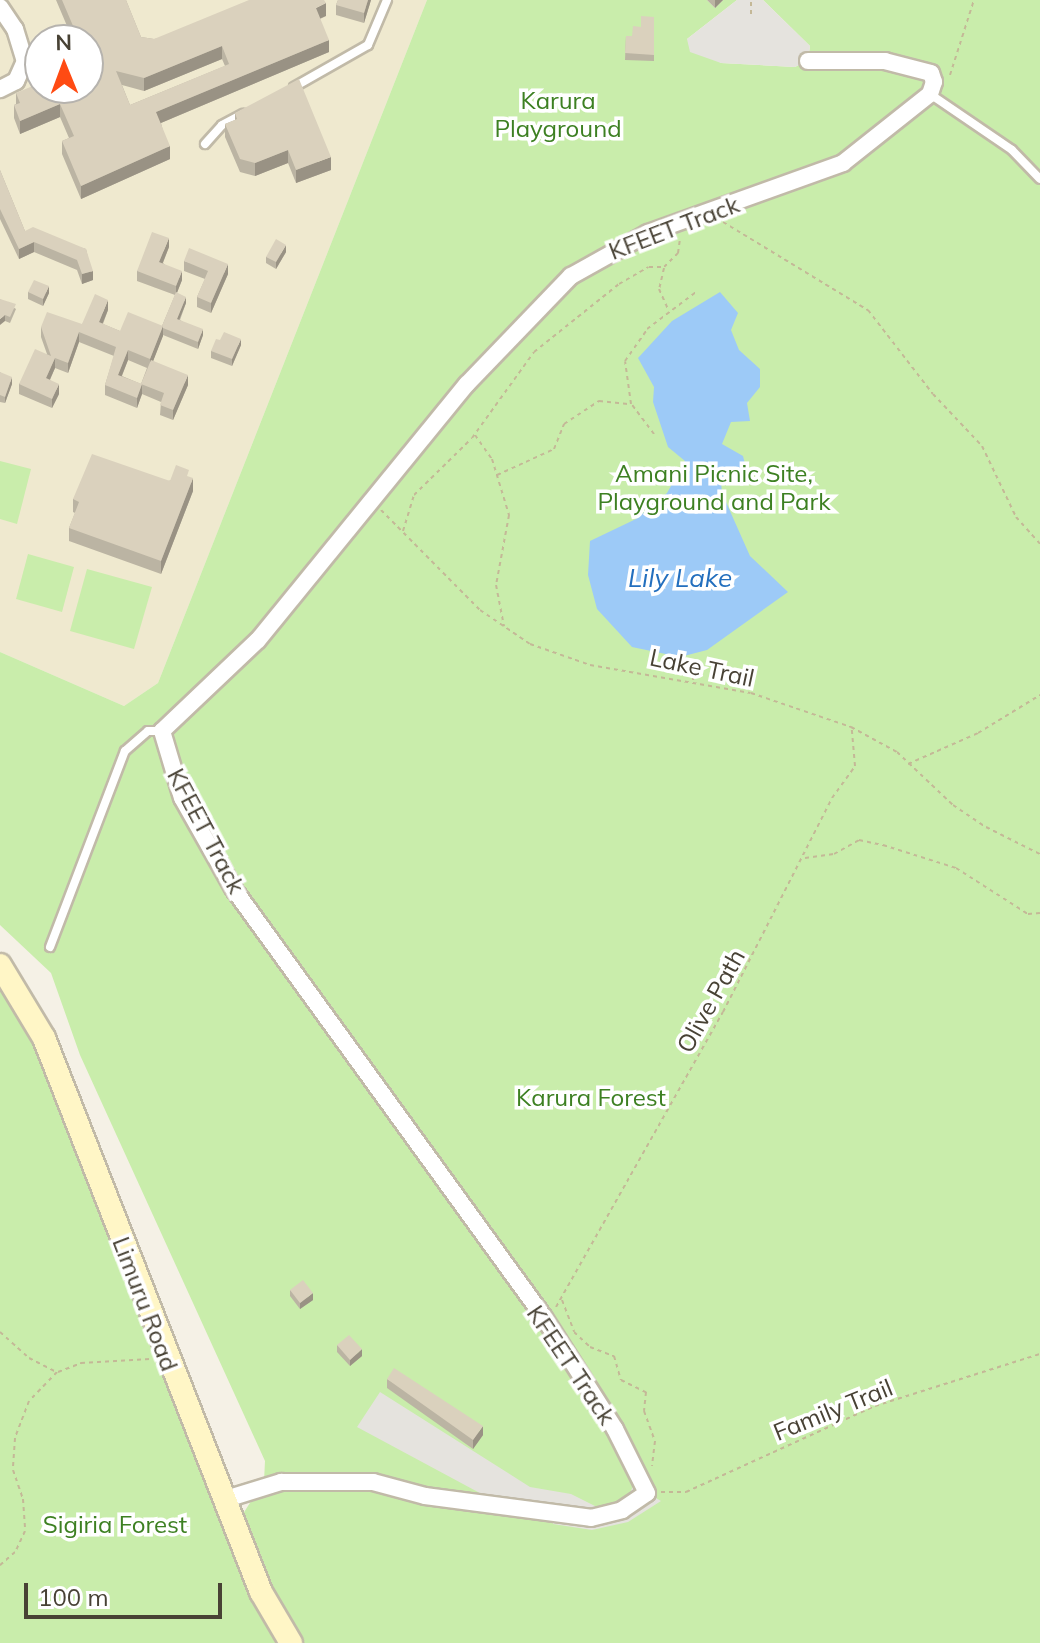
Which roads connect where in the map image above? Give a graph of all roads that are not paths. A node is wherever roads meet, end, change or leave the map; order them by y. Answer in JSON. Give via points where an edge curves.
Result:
{"nodes":[{"id":1,"x":387,"y":0,"type":"edge"},
{"id":2,"x":0,"y":7,"type":"edge"},
{"id":3,"x":808,"y":61,"type":"dead end"},
{"id":4,"x":932,"y":88,"type":"junction"},
{"id":5,"x":0,"y":89,"type":"edge"},
{"id":6,"x":287,"y":90,"type":"edge"},
{"id":7,"x":248,"y":111,"type":"edge"},
{"id":8,"x":205,"y":144,"type":"dead end"},
{"id":9,"x":1040,"y":179,"type":"edge"},
{"id":10,"x":162,"y":731,"type":"junction"},
{"id":11,"x":50,"y":947,"type":"dead end"},
{"id":12,"x":0,"y":965,"type":"edge"},
{"id":13,"x":226,"y":1499,"type":"junction"},
{"id":14,"x":291,"y":1643,"type":"edge"}],
"edges":[{"from":1,"to":6,"type":"lane","via":[[368,45]]},
{"from":2,"to":5,"type":"street","via":[[22,46],[23,72]]},
{"from":3,"to":4,"type":"street","via":[[885,61],[931,73]]},
{"from":4,"to":9,"type":"lane","via":[[1012,150]]},
{"from":4,"to":10,"type":"street","name":"KFEET Track","via":[[843,163],[604,253],[571,276],[467,384],[258,640]]},
{"from":7,"to":8,"type":"lane","via":[[222,125]]},
{"from":10,"to":11,"type":"lane","via":[[148,731],[125,751]]},
{"from":10,"to":13,"type":"street","name":"KFEET Track","via":[[182,798],[233,888],[547,1326],[615,1429],[647,1493],[591,1518],[425,1496],[373,1482],[281,1482]]},
{"from":12,"to":13,"type":"main road","name":"Limuru Road","via":[[44,1038],[166,1358]]},
{"from":13,"to":14,"type":"main road","name":"Limuru Road","via":[[261,1592]]}]}
